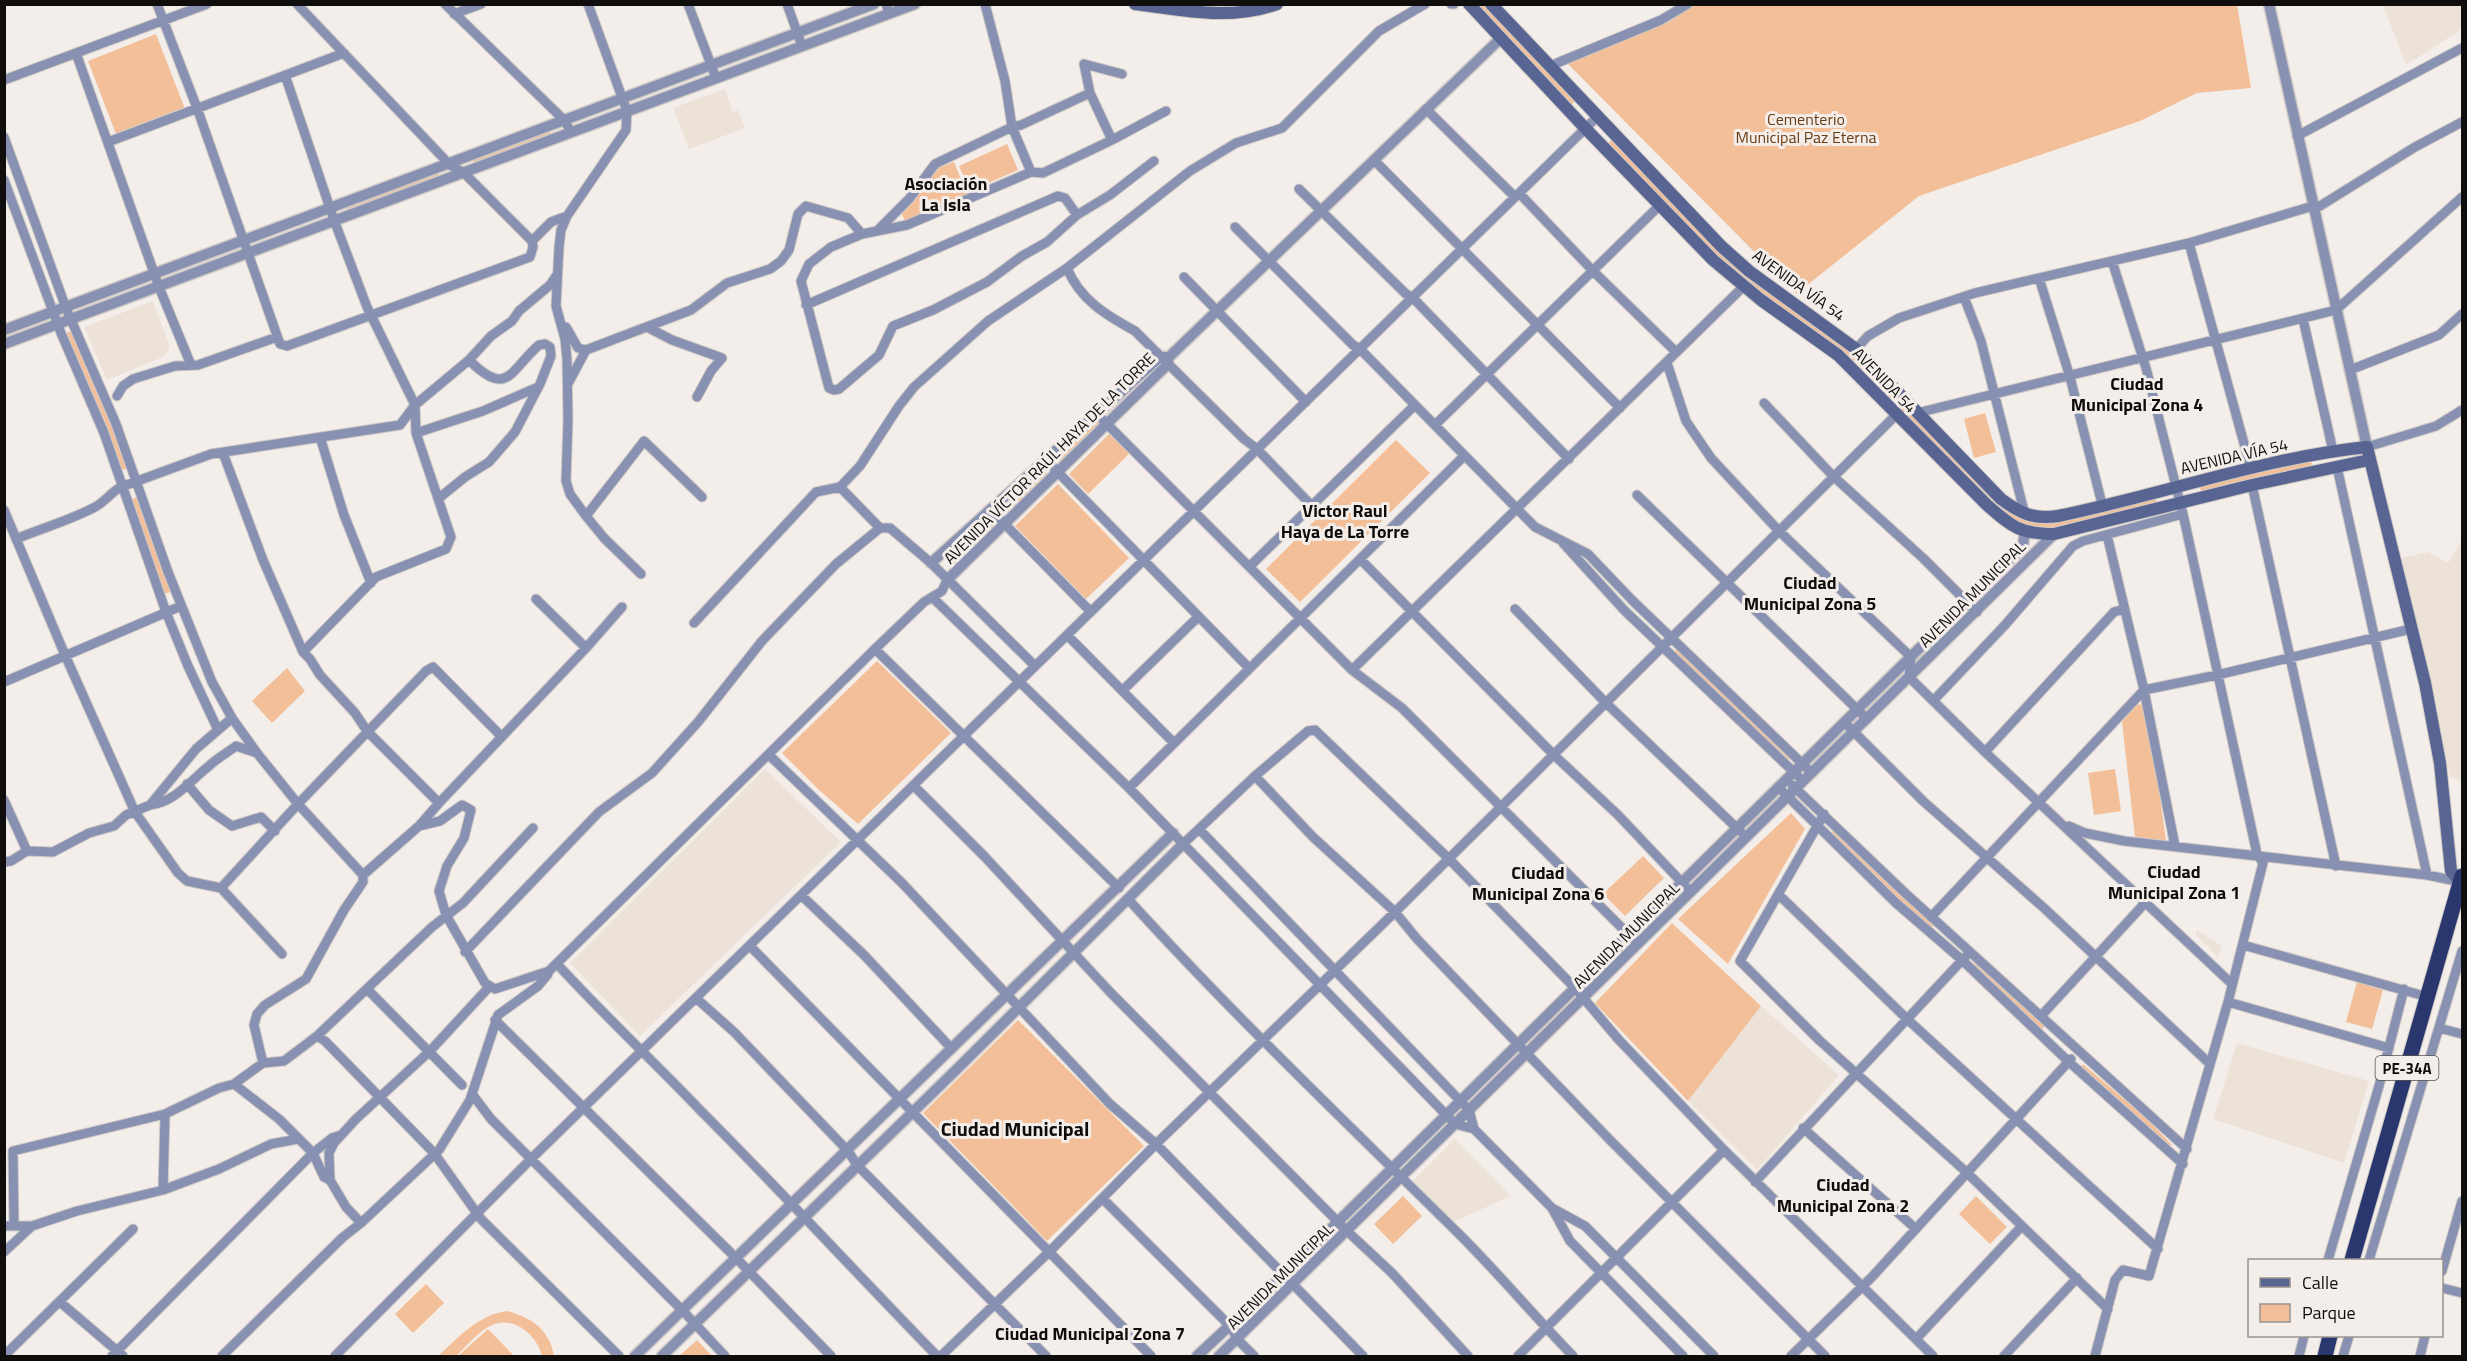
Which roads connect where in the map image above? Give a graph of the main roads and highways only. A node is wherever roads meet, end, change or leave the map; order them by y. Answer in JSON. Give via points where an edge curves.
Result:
{"nodes":[{"id":1,"x":1135,"y":4,"type":"edge"},
{"id":2,"x":1277,"y":4,"type":"edge"},
{"id":3,"x":1469,"y":4,"type":"edge"},
{"id":4,"x":1491,"y":4,"type":"edge"},
{"id":5,"x":2368,"y":453,"type":"junction"},
{"id":6,"x":2462,"y":880,"type":"edge"},
{"id":7,"x":2352,"y":1259,"type":"edge"},
{"id":8,"x":2330,"y":1337,"type":"edge"},
{"id":9,"x":2325,"y":1356,"type":"edge"}],
"edges":[{"from":1,"to":2,"type":"main road","via":[[1221,14],[1253,12]]},
{"from":3,"to":5,"type":"main road","name":"AVENIDA 54","via":[[1713,260],[1838,355],[1987,505],[2025,532],[2054,534],[2181,508],[2252,485],[2337,467]]},
{"from":4,"to":5,"type":"main road","name":"AVENIDA VÍA 54","via":[[1721,246],[1856,349],[2001,499],[2025,514],[2048,517],[2333,451]]},
{"from":5,"to":6,"type":"main road","via":[[2425,683],[2440,763],[2451,871]]},
{"from":6,"to":7,"type":"highway","number":"PE-34A"},
{"from":8,"to":9,"type":"highway"}]}
